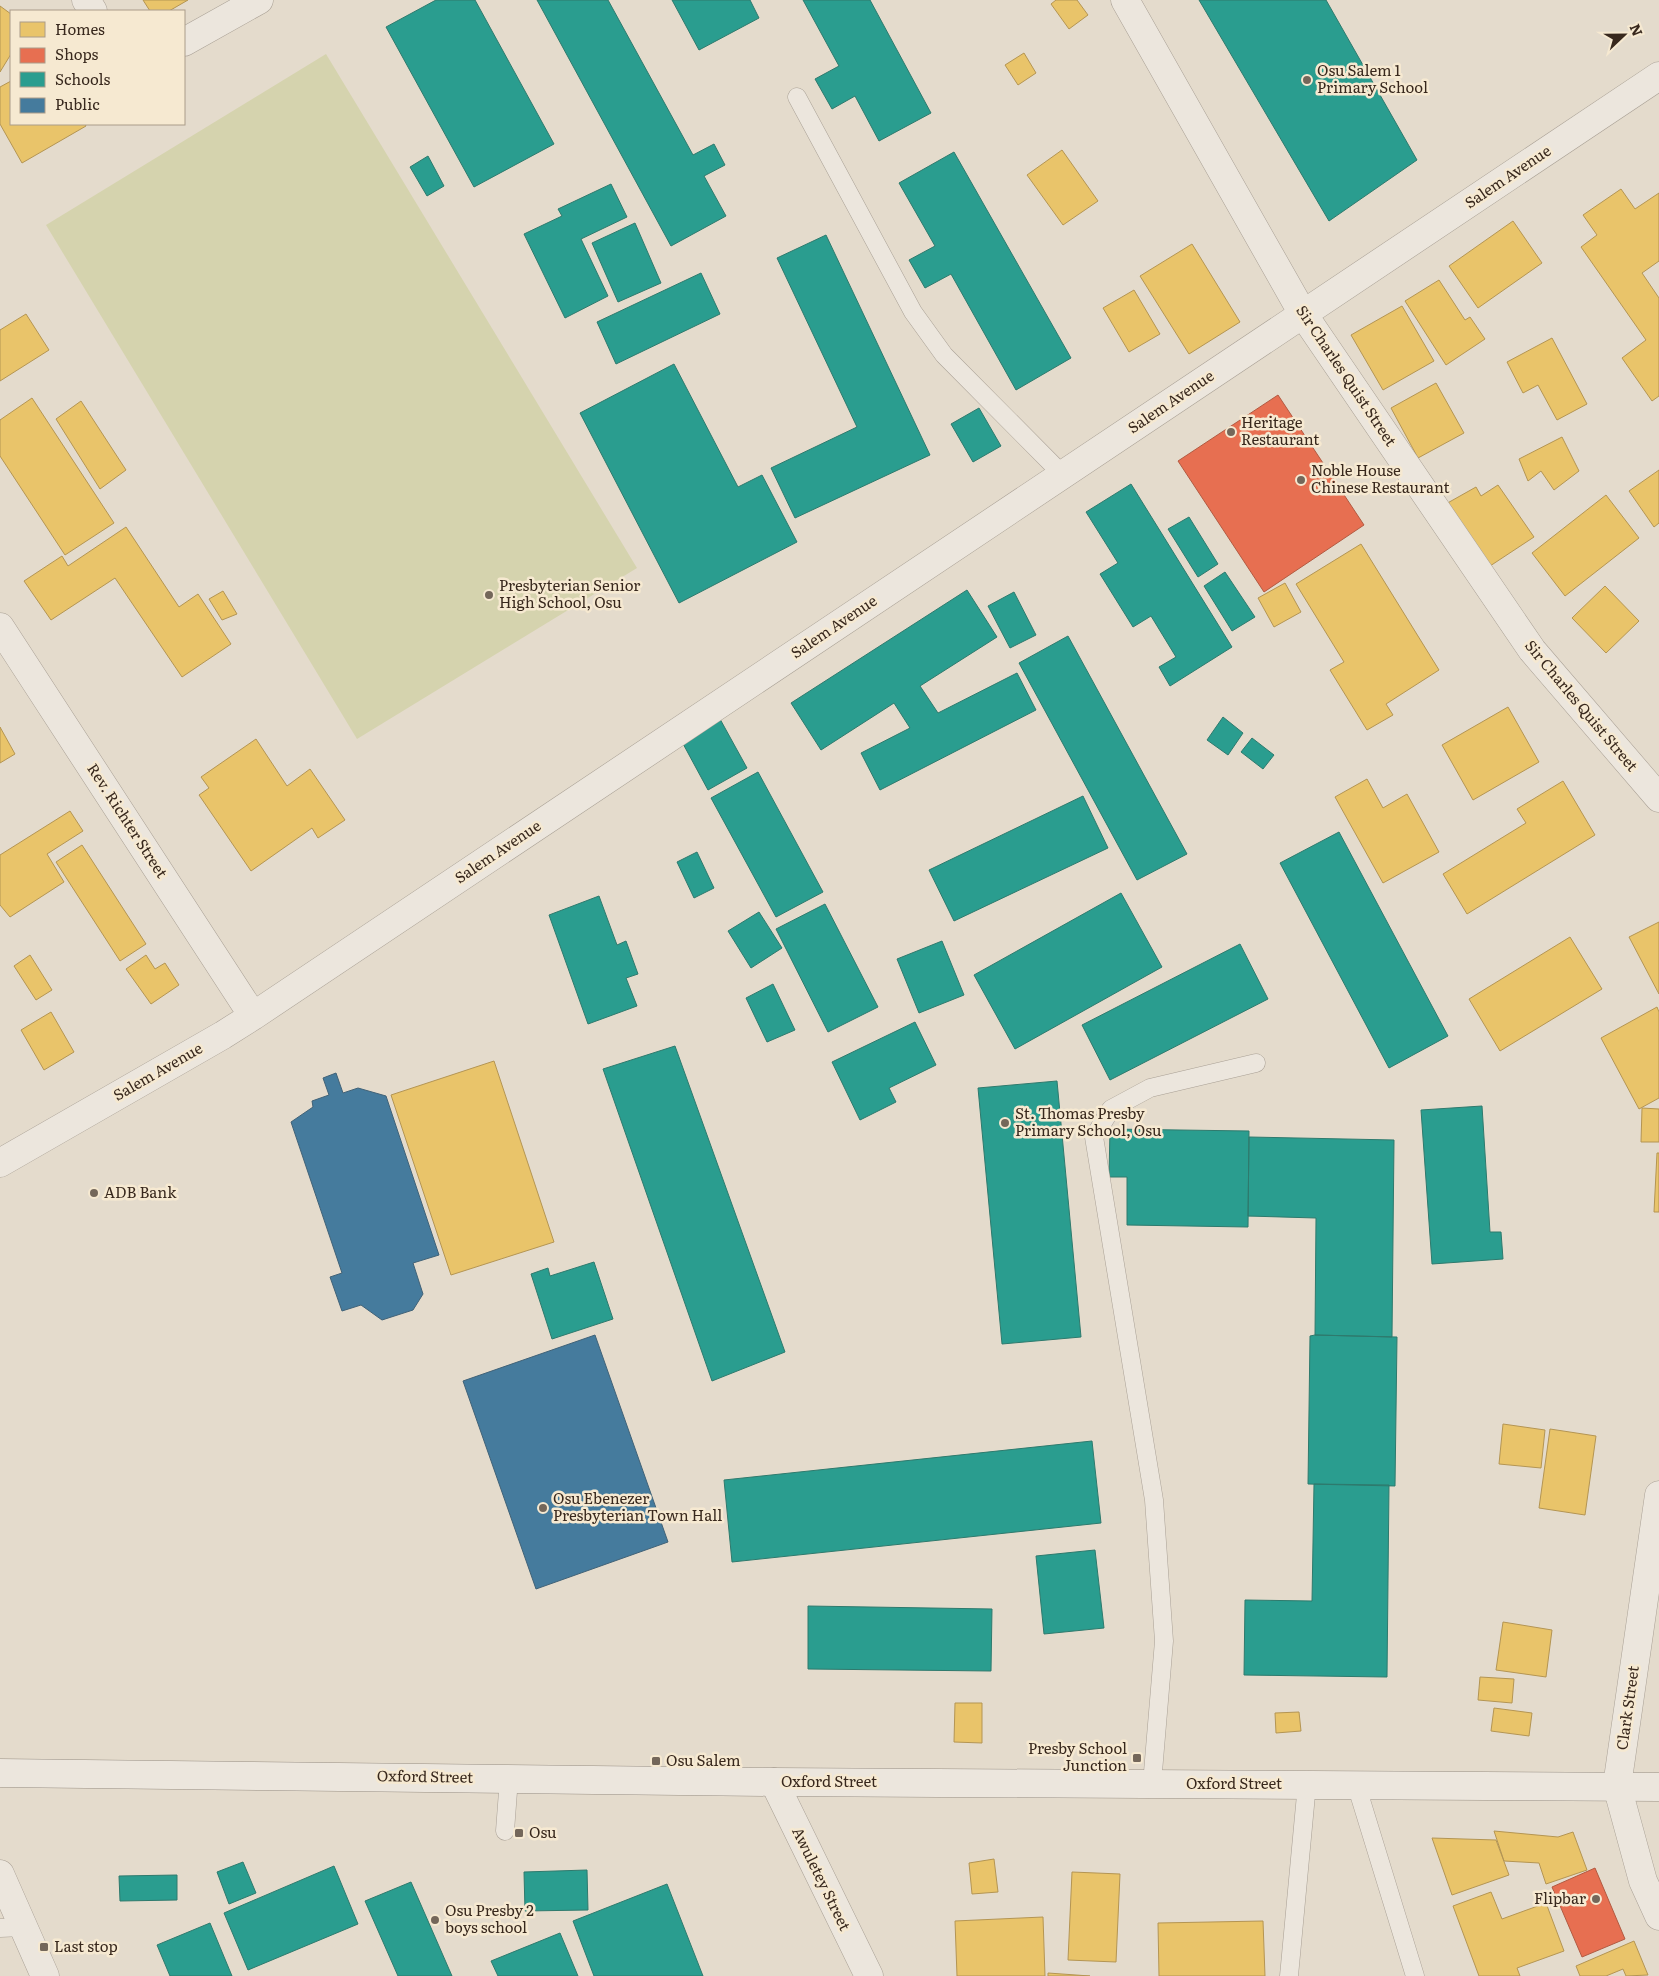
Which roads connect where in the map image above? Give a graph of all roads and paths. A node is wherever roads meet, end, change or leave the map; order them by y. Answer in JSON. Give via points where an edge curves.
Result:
{"nodes":[{"id":1,"x":259,"y":0,"type":"edge"},
{"id":2,"x":1125,"y":0,"type":"edge"},
{"id":3,"x":185,"y":41,"type":"edge"},
{"id":4,"x":1659,"y":76,"type":"edge"},
{"id":5,"x":797,"y":97,"type":"dead end"},
{"id":6,"x":1303,"y":314,"type":"junction"},
{"id":7,"x":1063,"y":475,"type":"junction"},
{"id":8,"x":0,"y":627,"type":"edge"},
{"id":9,"x":1659,"y":798,"type":"edge"},
{"id":10,"x":254,"y":1016,"type":"junction"},
{"id":11,"x":1256,"y":1062,"type":"dead end"},
{"id":12,"x":0,"y":1163,"type":"edge"},
{"id":13,"x":1659,"y":1495,"type":"edge"},
{"id":14,"x":0,"y":1773,"type":"edge"},
{"id":15,"x":509,"y":1778,"type":"junction"},
{"id":16,"x":774,"y":1782,"type":"junction"},
{"id":17,"x":1152,"y":1784,"type":"junction"},
{"id":18,"x":1308,"y":1784,"type":"junction"},
{"id":19,"x":1356,"y":1784,"type":"junction"},
{"id":20,"x":1617,"y":1786,"type":"junction"},
{"id":21,"x":1659,"y":1787,"type":"edge"},
{"id":22,"x":505,"y":1831,"type":"dead end"},
{"id":23,"x":0,"y":1874,"type":"edge"},
{"id":24,"x":1659,"y":1916,"type":"edge"},
{"id":25,"x":12,"y":1928,"type":"edge"},
{"id":26,"x":45,"y":1976,"type":"edge"},
{"id":27,"x":869,"y":1976,"type":"edge"},
{"id":28,"x":1289,"y":1976,"type":"edge"},
{"id":29,"x":1415,"y":1976,"type":"edge"}],
"edges":[{"from":1,"to":3,"type":"street"},
{"from":2,"to":6,"type":"street","name":"Sir Charles Quist Street"},
{"from":4,"to":6,"type":"street","name":"Salem Avenue"},
{"from":5,"to":7,"type":"lane","via":[[923,327],[944,355]]},
{"from":6,"to":7,"type":"street","name":"Salem Avenue"},
{"from":6,"to":9,"type":"street","name":"Sir Charles Quist Street","via":[[1532,650]]},
{"from":7,"to":10,"type":"street","name":"Salem Avenue"},
{"from":8,"to":10,"type":"street","name":"Rev. Richter Street"},
{"from":10,"to":12,"type":"street","name":"Salem Avenue"},
{"from":11,"to":17,"type":"lane","via":[[1150,1088],[1111,1109],[1094,1136],[1154,1500],[1164,1641]]},
{"from":13,"to":20,"type":"street","name":"Clark Street"},
{"from":14,"to":15,"type":"street","name":"Oxford Street"},
{"from":15,"to":16,"type":"street","name":"Oxford Street"},
{"from":15,"to":22,"type":"lane"},
{"from":16,"to":17,"type":"street","name":"Oxford Street"},
{"from":16,"to":27,"type":"street","name":"Awuletey Street"},
{"from":17,"to":18,"type":"street","name":"Oxford Street"},
{"from":18,"to":19,"type":"street","name":"Oxford Street"},
{"from":18,"to":28,"type":"lane"},
{"from":19,"to":20,"type":"street","name":"Oxford Street"},
{"from":19,"to":29,"type":"lane"},
{"from":20,"to":21,"type":"street","name":"Oxford Street"},
{"from":20,"to":24,"type":"street","name":"Clark Street","via":[[1643,1881]]},
{"from":23,"to":25,"type":"street"},
{"from":25,"to":26,"type":"street"}]}
